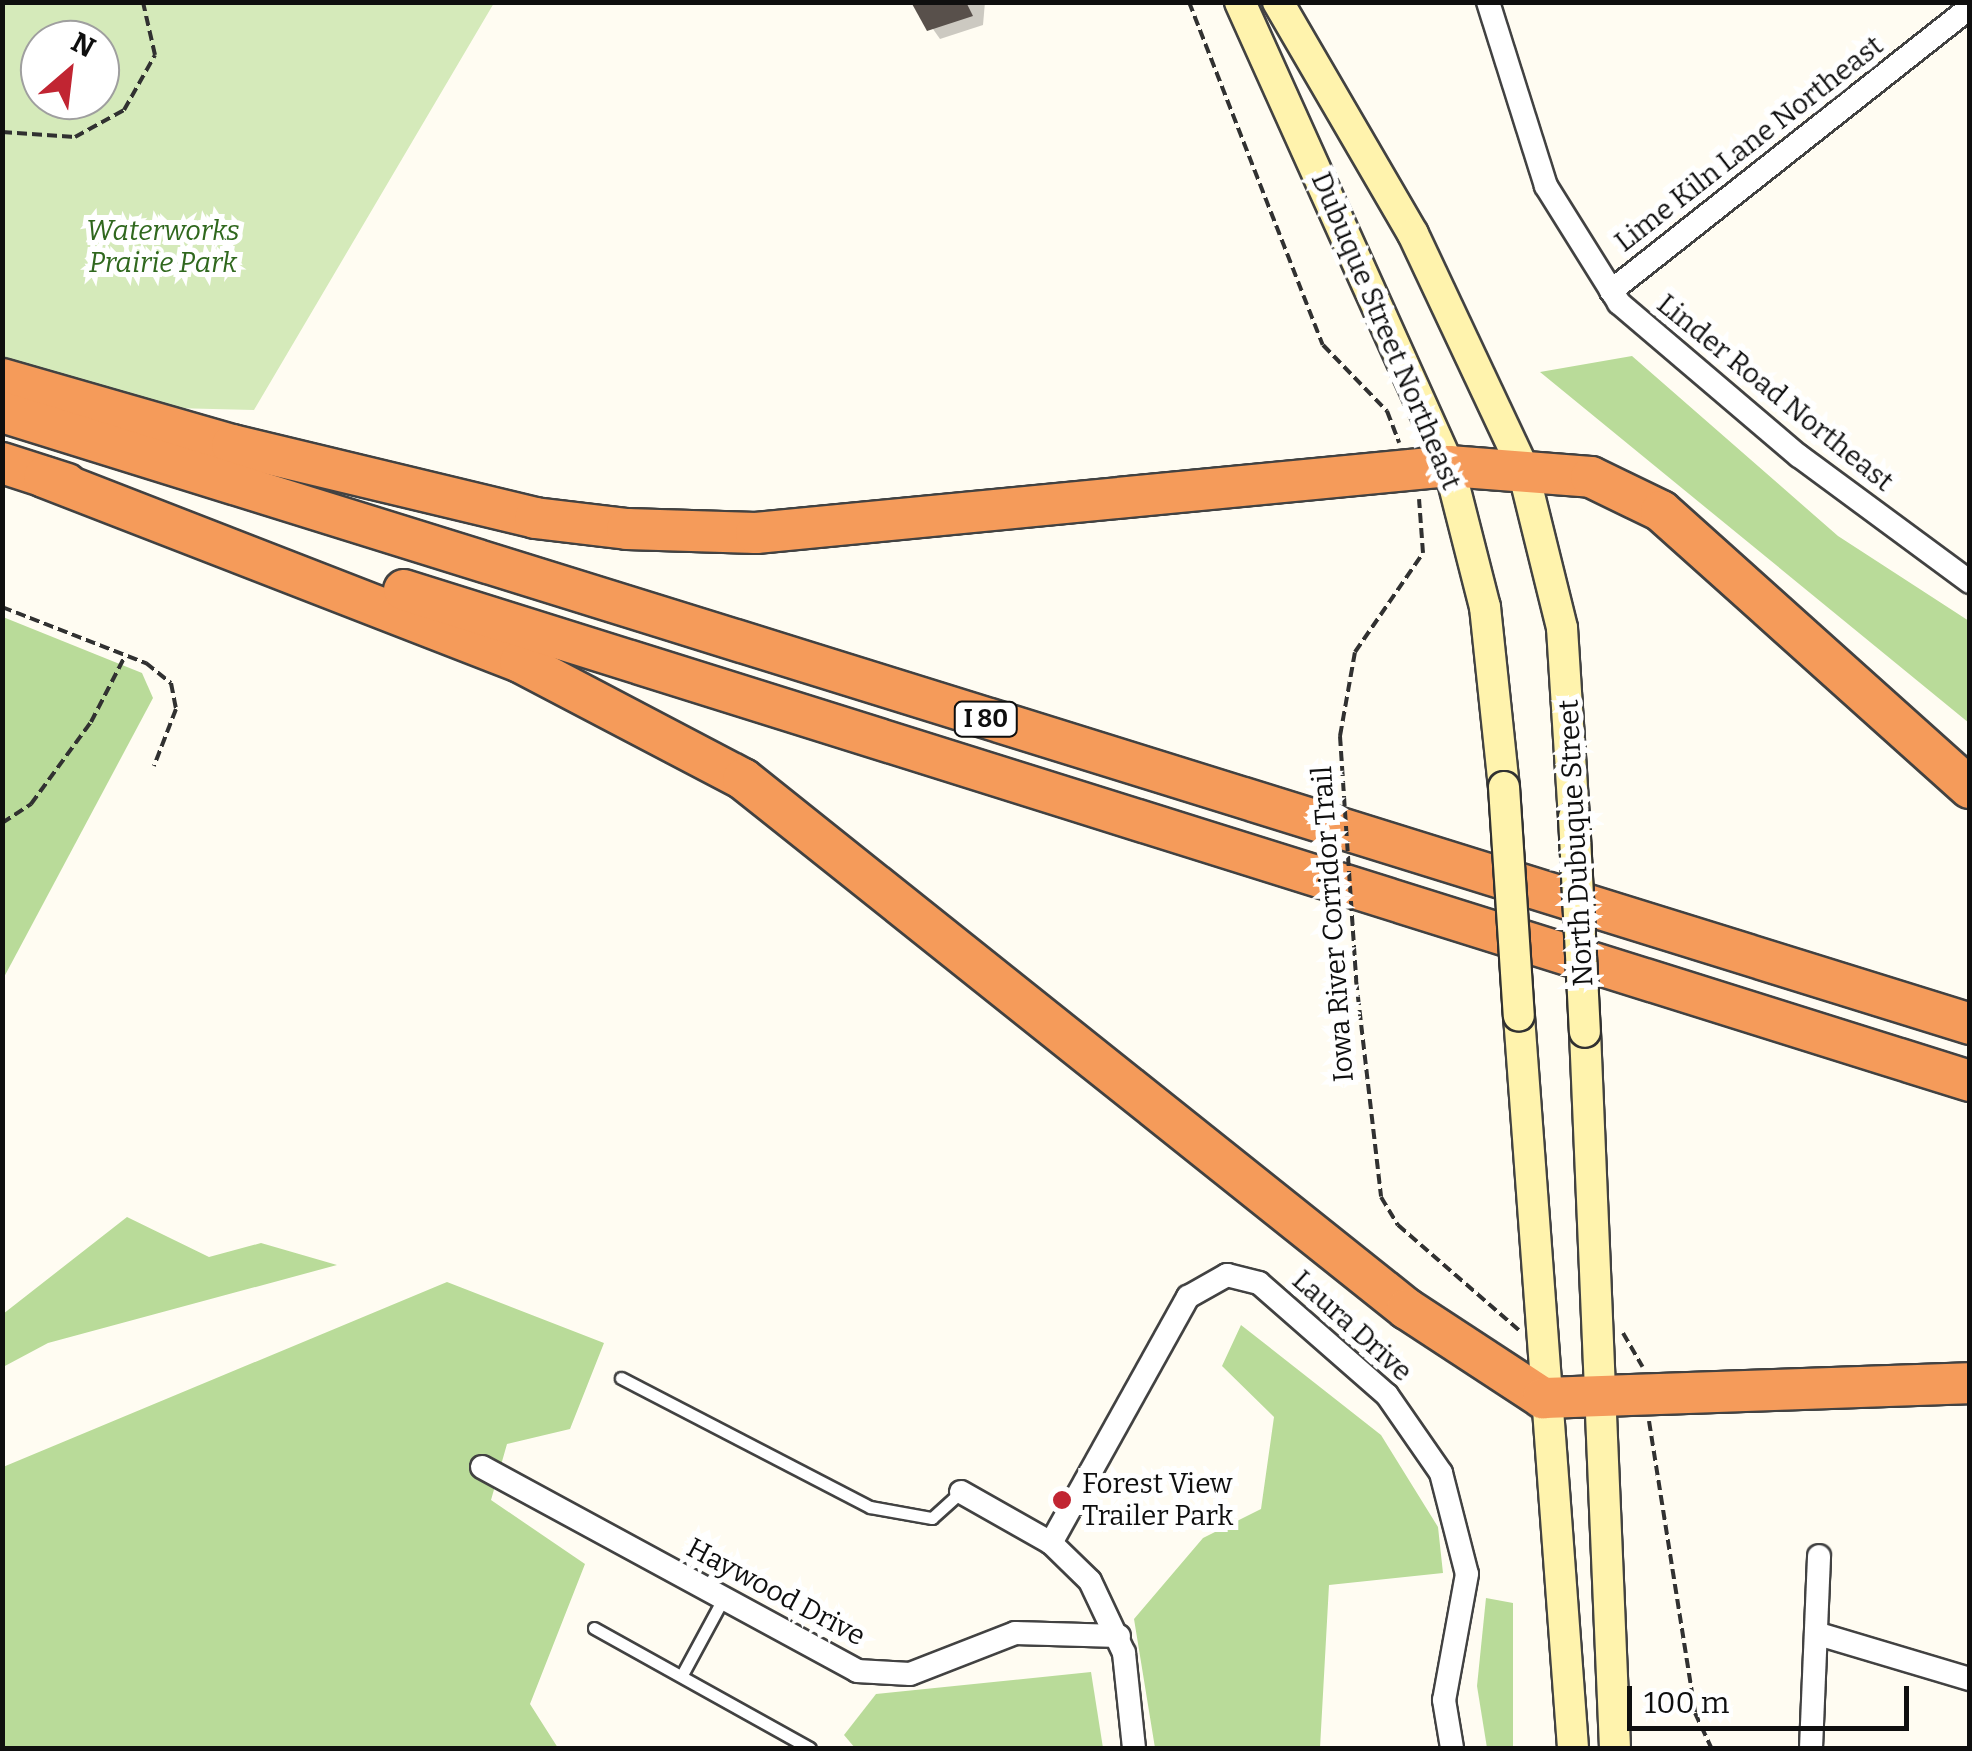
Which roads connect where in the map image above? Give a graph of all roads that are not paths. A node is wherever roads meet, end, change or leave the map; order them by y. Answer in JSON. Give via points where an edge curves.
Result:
{"nodes":[{"id":1,"x":1240,"y":2,"type":"edge"},
{"id":2,"x":1278,"y":2,"type":"edge"},
{"id":3,"x":1488,"y":2,"type":"edge"},
{"id":4,"x":1970,"y":7,"type":"edge"},
{"id":5,"x":1611,"y":291,"type":"junction"},
{"id":6,"x":2,"y":379,"type":"edge"},
{"id":7,"x":2,"y":412,"type":"edge"},
{"id":8,"x":2,"y":464,"type":"edge"},
{"id":9,"x":1449,"y":466,"type":"junction"},
{"id":10,"x":1522,"y":466,"type":"junction"},
{"id":11,"x":44,"y":477,"type":"junction"},
{"id":12,"x":1970,"y":582,"type":"edge"},
{"id":13,"x":1970,"y":788,"type":"edge"},
{"id":14,"x":1970,"y":1024,"type":"edge"},
{"id":15,"x":1970,"y":1081,"type":"edge"},
{"id":16,"x":622,"y":1378,"type":"dead end"},
{"id":17,"x":1970,"y":1383,"type":"edge"},
{"id":18,"x":1603,"y":1393,"type":"junction"},
{"id":19,"x":1543,"y":1398,"type":"junction"},
{"id":20,"x":482,"y":1467,"type":"dead end"},
{"id":21,"x":961,"y":1492,"type":"joint"},
{"id":22,"x":1051,"y":1542,"type":"junction"},
{"id":23,"x":1819,"y":1556,"type":"dead end"},
{"id":24,"x":724,"y":1599,"type":"junction"},
{"id":25,"x":594,"y":1628,"type":"dead end"},
{"id":26,"x":1822,"y":1635,"type":"junction"},
{"id":27,"x":1118,"y":1636,"type":"junction"},
{"id":28,"x":683,"y":1673,"type":"junction"},
{"id":29,"x":1970,"y":1679,"type":"edge"},
{"id":30,"x":810,"y":1748,"type":"edge"},
{"id":31,"x":1134,"y":1748,"type":"edge"},
{"id":32,"x":1452,"y":1748,"type":"edge"},
{"id":33,"x":1574,"y":1748,"type":"edge"},
{"id":34,"x":1614,"y":1748,"type":"edge"},
{"id":35,"x":1812,"y":1748,"type":"edge"}],
"edges":[{"from":1,"to":9,"type":"main road","name":"Dubuque Street Northeast"},
{"from":2,"to":10,"type":"main road","name":"North Dubuque Street","via":[[1413,234]]},
{"from":3,"to":5,"type":"street","name":"Linder Road Northeast","via":[[1546,186]]},
{"from":4,"to":5,"type":"street","name":"Lime Kiln Lane Northeast"},
{"from":5,"to":12,"type":"street","name":"Linder Road Northeast","via":[[1725,397]]},
{"from":6,"to":9,"type":"highway","via":[[232,446],[535,518],[626,529],[756,533]]},
{"from":7,"to":14,"type":"highway","number":"I 80"},
{"from":8,"to":11,"type":"highway","number":"I 80"},
{"from":9,"to":10,"type":"highway"},
{"from":9,"to":19,"type":"main road","name":"Dubuque Street Northeast","bridge":true,"via":[[1485,607],[1504,788]]},
{"from":10,"to":13,"type":"highway","via":[[1605,480],[1661,511]]},
{"from":10,"to":18,"type":"main road","name":"North Dubuque Street","bridge":true,"via":[[1562,628]]},
{"from":11,"to":15,"type":"highway","number":"I 80"},
{"from":11,"to":19,"type":"highway","via":[[520,662],[744,779],[1407,1309]]},
{"from":16,"to":21,"type":"lane","via":[[870,1507],[932,1518]]},
{"from":17,"to":18,"type":"highway"},
{"from":18,"to":19,"type":"highway"},
{"from":18,"to":34,"type":"main road","name":"North Dubuque Street"},
{"from":19,"to":33,"type":"main road"},
{"from":20,"to":24,"type":"street","name":"Haywood Drive"},
{"from":21,"to":22,"type":"street"},
{"from":22,"to":27,"type":"street","via":[[1090,1582]]},
{"from":22,"to":32,"type":"street","name":"Laura Drive","via":[[1188,1297],[1228,1275],[1259,1283],[1387,1395],[1441,1473],[1467,1574],[1444,1700]]},
{"from":23,"to":26,"type":"street"},
{"from":24,"to":27,"type":"street","name":"Haywood Drive","via":[[843,1665],[890,1676],[1015,1633]]},
{"from":24,"to":28,"type":"lane"},
{"from":25,"to":28,"type":"lane"},
{"from":26,"to":29,"type":"street"},
{"from":26,"to":35,"type":"street"},
{"from":27,"to":31,"type":"street"},
{"from":28,"to":30,"type":"lane"}]}
